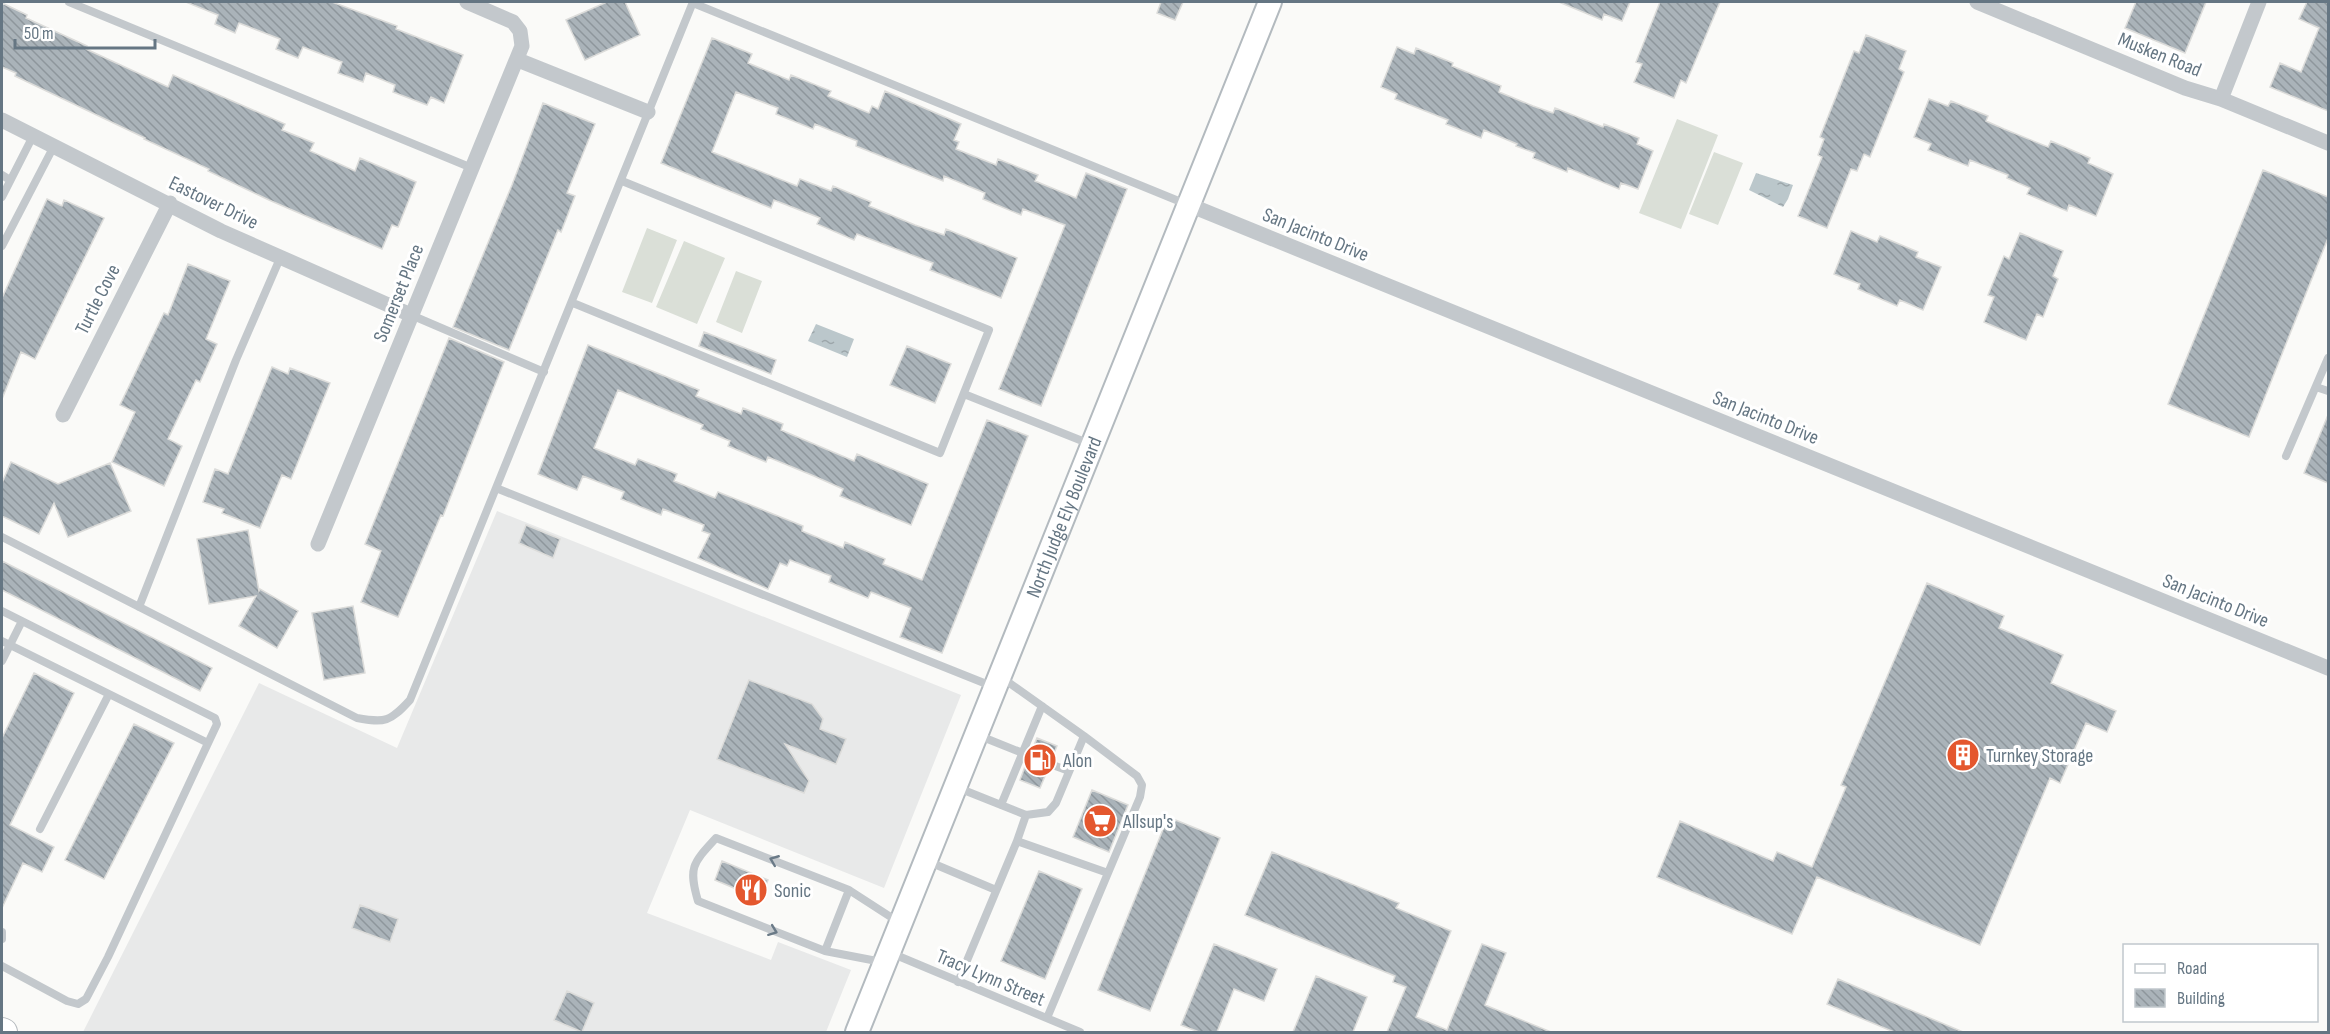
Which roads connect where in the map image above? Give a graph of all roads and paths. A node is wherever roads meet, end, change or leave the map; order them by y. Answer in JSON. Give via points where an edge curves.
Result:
{"nodes":[{"id":1,"x":69,"y":2,"type":"edge"},
{"id":2,"x":467,"y":2,"type":"edge"},
{"id":3,"x":693,"y":2,"type":"edge"},
{"id":4,"x":1270,"y":2,"type":"edge"},
{"id":5,"x":1977,"y":2,"type":"edge"},
{"id":6,"x":2259,"y":2,"type":"edge"},
{"id":7,"x":518,"y":60,"type":"junction"},
{"id":8,"x":2221,"y":99,"type":"junction"},
{"id":9,"x":648,"y":112,"type":"junction"},
{"id":10,"x":2,"y":120,"type":"edge"},
{"id":11,"x":33,"y":136,"type":"junction"},
{"id":12,"x":2328,"y":143,"type":"edge"},
{"id":13,"x":54,"y":146,"type":"junction"},
{"id":14,"x":472,"y":168,"type":"junction"},
{"id":15,"x":2,"y":175,"type":"edge"},
{"id":16,"x":10,"y":180,"type":"junction"},
{"id":17,"x":622,"y":181,"type":"junction"},
{"id":18,"x":2,"y":197,"type":"edge"},
{"id":19,"x":170,"y":203,"type":"junction"},
{"id":20,"x":1187,"y":204,"type":"junction"},
{"id":21,"x":2,"y":246,"type":"edge"},
{"id":22,"x":281,"y":256,"type":"junction"},
{"id":23,"x":573,"y":303,"type":"junction"},
{"id":24,"x":411,"y":315,"type":"junction"},
{"id":25,"x":2328,"y":358,"type":"edge"},
{"id":26,"x":544,"y":372,"type":"junction"},
{"id":27,"x":2316,"y":387,"type":"junction"},
{"id":28,"x":2328,"y":391,"type":"edge"},
{"id":29,"x":963,"y":394,"type":"junction"},
{"id":30,"x":63,"y":414,"type":"dead end"},
{"id":31,"x":1091,"y":444,"type":"junction"},
{"id":32,"x":2286,"y":456,"type":"dead end"},
{"id":33,"x":496,"y":488,"type":"junction"},
{"id":34,"x":2,"y":537,"type":"edge"},
{"id":35,"x":318,"y":544,"type":"dead end"},
{"id":36,"x":139,"y":607,"type":"junction"},
{"id":37,"x":2,"y":611,"type":"edge"},
{"id":38,"x":22,"y":621,"type":"junction"},
{"id":39,"x":5,"y":643,"type":"edge"},
{"id":40,"x":2,"y":661,"type":"edge"},
{"id":41,"x":2328,"y":668,"type":"edge"},
{"id":42,"x":997,"y":681,"type":"junction"},
{"id":43,"x":109,"y":694,"type":"junction"},
{"id":44,"x":1042,"y":706,"type":"junction"},
{"id":45,"x":975,"y":734,"type":"junction"},
{"id":46,"x":1084,"y":736,"type":"junction"},
{"id":47,"x":208,"y":743,"type":"junction"},
{"id":48,"x":1026,"y":754,"type":"junction"},
{"id":49,"x":1050,"y":764,"type":"dead end"},
{"id":50,"x":1069,"y":771,"type":"junction"},
{"id":51,"x":955,"y":787,"type":"junction"},
{"id":52,"x":1001,"y":805,"type":"junction"},
{"id":53,"x":1026,"y":815,"type":"junction"},
{"id":54,"x":40,"y":829,"type":"dead end"},
{"id":55,"x":1017,"y":841,"type":"junction"},
{"id":56,"x":926,"y":861,"type":"junction"},
{"id":57,"x":1108,"y":873,"type":"junction"},
{"id":58,"x":849,"y":890,"type":"junction"},
{"id":59,"x":996,"y":890,"type":"junction"},
{"id":60,"x":901,"y":924,"type":"junction"},
{"id":61,"x":825,"y":951,"type":"junction"},
{"id":62,"x":887,"y":958,"type":"junction"},
{"id":63,"x":2,"y":966,"type":"edge"},
{"id":64,"x":958,"y":982,"type":"junction"},
{"id":65,"x":1047,"y":1018,"type":"junction"},
{"id":66,"x":857,"y":1032,"type":"edge"},
{"id":67,"x":1080,"y":1032,"type":"edge"}],
"edges":[{"from":1,"to":14,"type":"lane"},
{"from":2,"to":7,"type":"street","via":[[513,22],[522,46]]},
{"from":3,"to":9,"type":"lane"},
{"from":3,"to":20,"type":"lane"},
{"from":4,"to":20,"type":"main road","name":"North Judge Ely Boulevard"},
{"from":5,"to":8,"type":"street","name":"Musken Road","via":[[2185,88]]},
{"from":6,"to":8,"type":"street"},
{"from":7,"to":9,"type":"street"},
{"from":7,"to":14,"type":"street","name":"Somerset Place"},
{"from":8,"to":12,"type":"street","name":"Musken Road"},
{"from":9,"to":17,"type":"lane"},
{"from":10,"to":11,"type":"street","name":"Eastover Drive"},
{"from":11,"to":13,"type":"street","name":"Eastover Drive"},
{"from":11,"to":16,"type":"lane"},
{"from":13,"to":19,"type":"street","name":"Eastover Drive"},
{"from":13,"to":21,"type":"lane"},
{"from":14,"to":24,"type":"street","name":"Somerset Place"},
{"from":15,"to":16,"type":"lane"},
{"from":16,"to":18,"type":"lane"},
{"from":17,"to":23,"type":"lane"},
{"from":17,"to":29,"type":"lane","via":[[989,330]]},
{"from":19,"to":22,"type":"street","name":"Eastover Drive","via":[[221,231]]},
{"from":19,"to":30,"type":"street","name":"Turtle Cove"},
{"from":20,"to":31,"type":"main road","name":"North Judge Ely Boulevard"},
{"from":20,"to":41,"type":"street","name":"San Jacinto Drive"},
{"from":22,"to":24,"type":"street","name":"Eastover Drive"},
{"from":22,"to":36,"type":"lane"},
{"from":23,"to":26,"type":"lane"},
{"from":23,"to":29,"type":"lane","via":[[940,453]]},
{"from":24,"to":26,"type":"lane"},
{"from":24,"to":35,"type":"street","name":"Somerset Place"},
{"from":25,"to":27,"type":"lane"},
{"from":26,"to":33,"type":"lane"},
{"from":27,"to":28,"type":"lane"},
{"from":27,"to":32,"type":"lane"},
{"from":29,"to":31,"type":"lane"},
{"from":31,"to":42,"type":"main road","name":"North Judge Ely Boulevard"},
{"from":33,"to":36,"type":"lane","via":[[410,700],[395,717],[378,722],[357,718]]},
{"from":33,"to":42,"type":"lane"},
{"from":34,"to":36,"type":"lane"},
{"from":37,"to":38,"type":"lane"},
{"from":38,"to":39,"type":"lane"},
{"from":38,"to":47,"type":"lane","via":[[214,718],[217,724]]},
{"from":39,"to":40,"type":"lane"},
{"from":39,"to":43,"type":"lane"},
{"from":42,"to":44,"type":"lane"},
{"from":42,"to":45,"type":"main road","name":"North Judge Ely Boulevard"},
{"from":43,"to":47,"type":"lane"},
{"from":43,"to":54,"type":"lane"},
{"from":44,"to":46,"type":"lane"},
{"from":44,"to":48,"type":"lane"},
{"from":45,"to":48,"type":"lane"},
{"from":45,"to":51,"type":"main road","name":"North Judge Ely Boulevard"},
{"from":46,"to":50,"type":"lane"},
{"from":46,"to":57,"type":"lane","via":[[1137,776],[1142,785]]},
{"from":47,"to":63,"type":"lane","via":[[86,999],[78,1004],[67,1001]]},
{"from":48,"to":52,"type":"lane"},
{"from":49,"to":50,"type":"lane"},
{"from":50,"to":53,"type":"lane","via":[[1056,803],[1048,812]]},
{"from":51,"to":52,"type":"lane"},
{"from":51,"to":56,"type":"main road","name":"North Judge Ely Boulevard"},
{"from":52,"to":53,"type":"lane"},
{"from":53,"to":55,"type":"lane"},
{"from":55,"to":57,"type":"lane"},
{"from":55,"to":59,"type":"lane"},
{"from":56,"to":59,"type":"lane"},
{"from":56,"to":60,"type":"main road","name":"North Judge Ely Boulevard"},
{"from":57,"to":65,"type":"lane"},
{"from":58,"to":60,"type":"lane"},
{"from":58,"to":61,"type":"lane"},
{"from":58,"to":61,"type":"lane","name":"Tracy Lynn Street","one_way":true,"via":[[716,838],[696,860],[692,880],[698,901]]},
{"from":59,"to":64,"type":"lane"},
{"from":60,"to":62,"type":"main road","name":"North Judge Ely Boulevard"},
{"from":61,"to":62,"type":"lane","name":"Tracy Lynn Street"},
{"from":62,"to":64,"type":"lane","name":"Tracy Lynn Street"},
{"from":62,"to":66,"type":"main road","name":"North Judge Ely Boulevard"},
{"from":64,"to":65,"type":"lane","name":"Tracy Lynn Street"},
{"from":65,"to":67,"type":"lane","name":"Tracy Lynn Street"}]}
